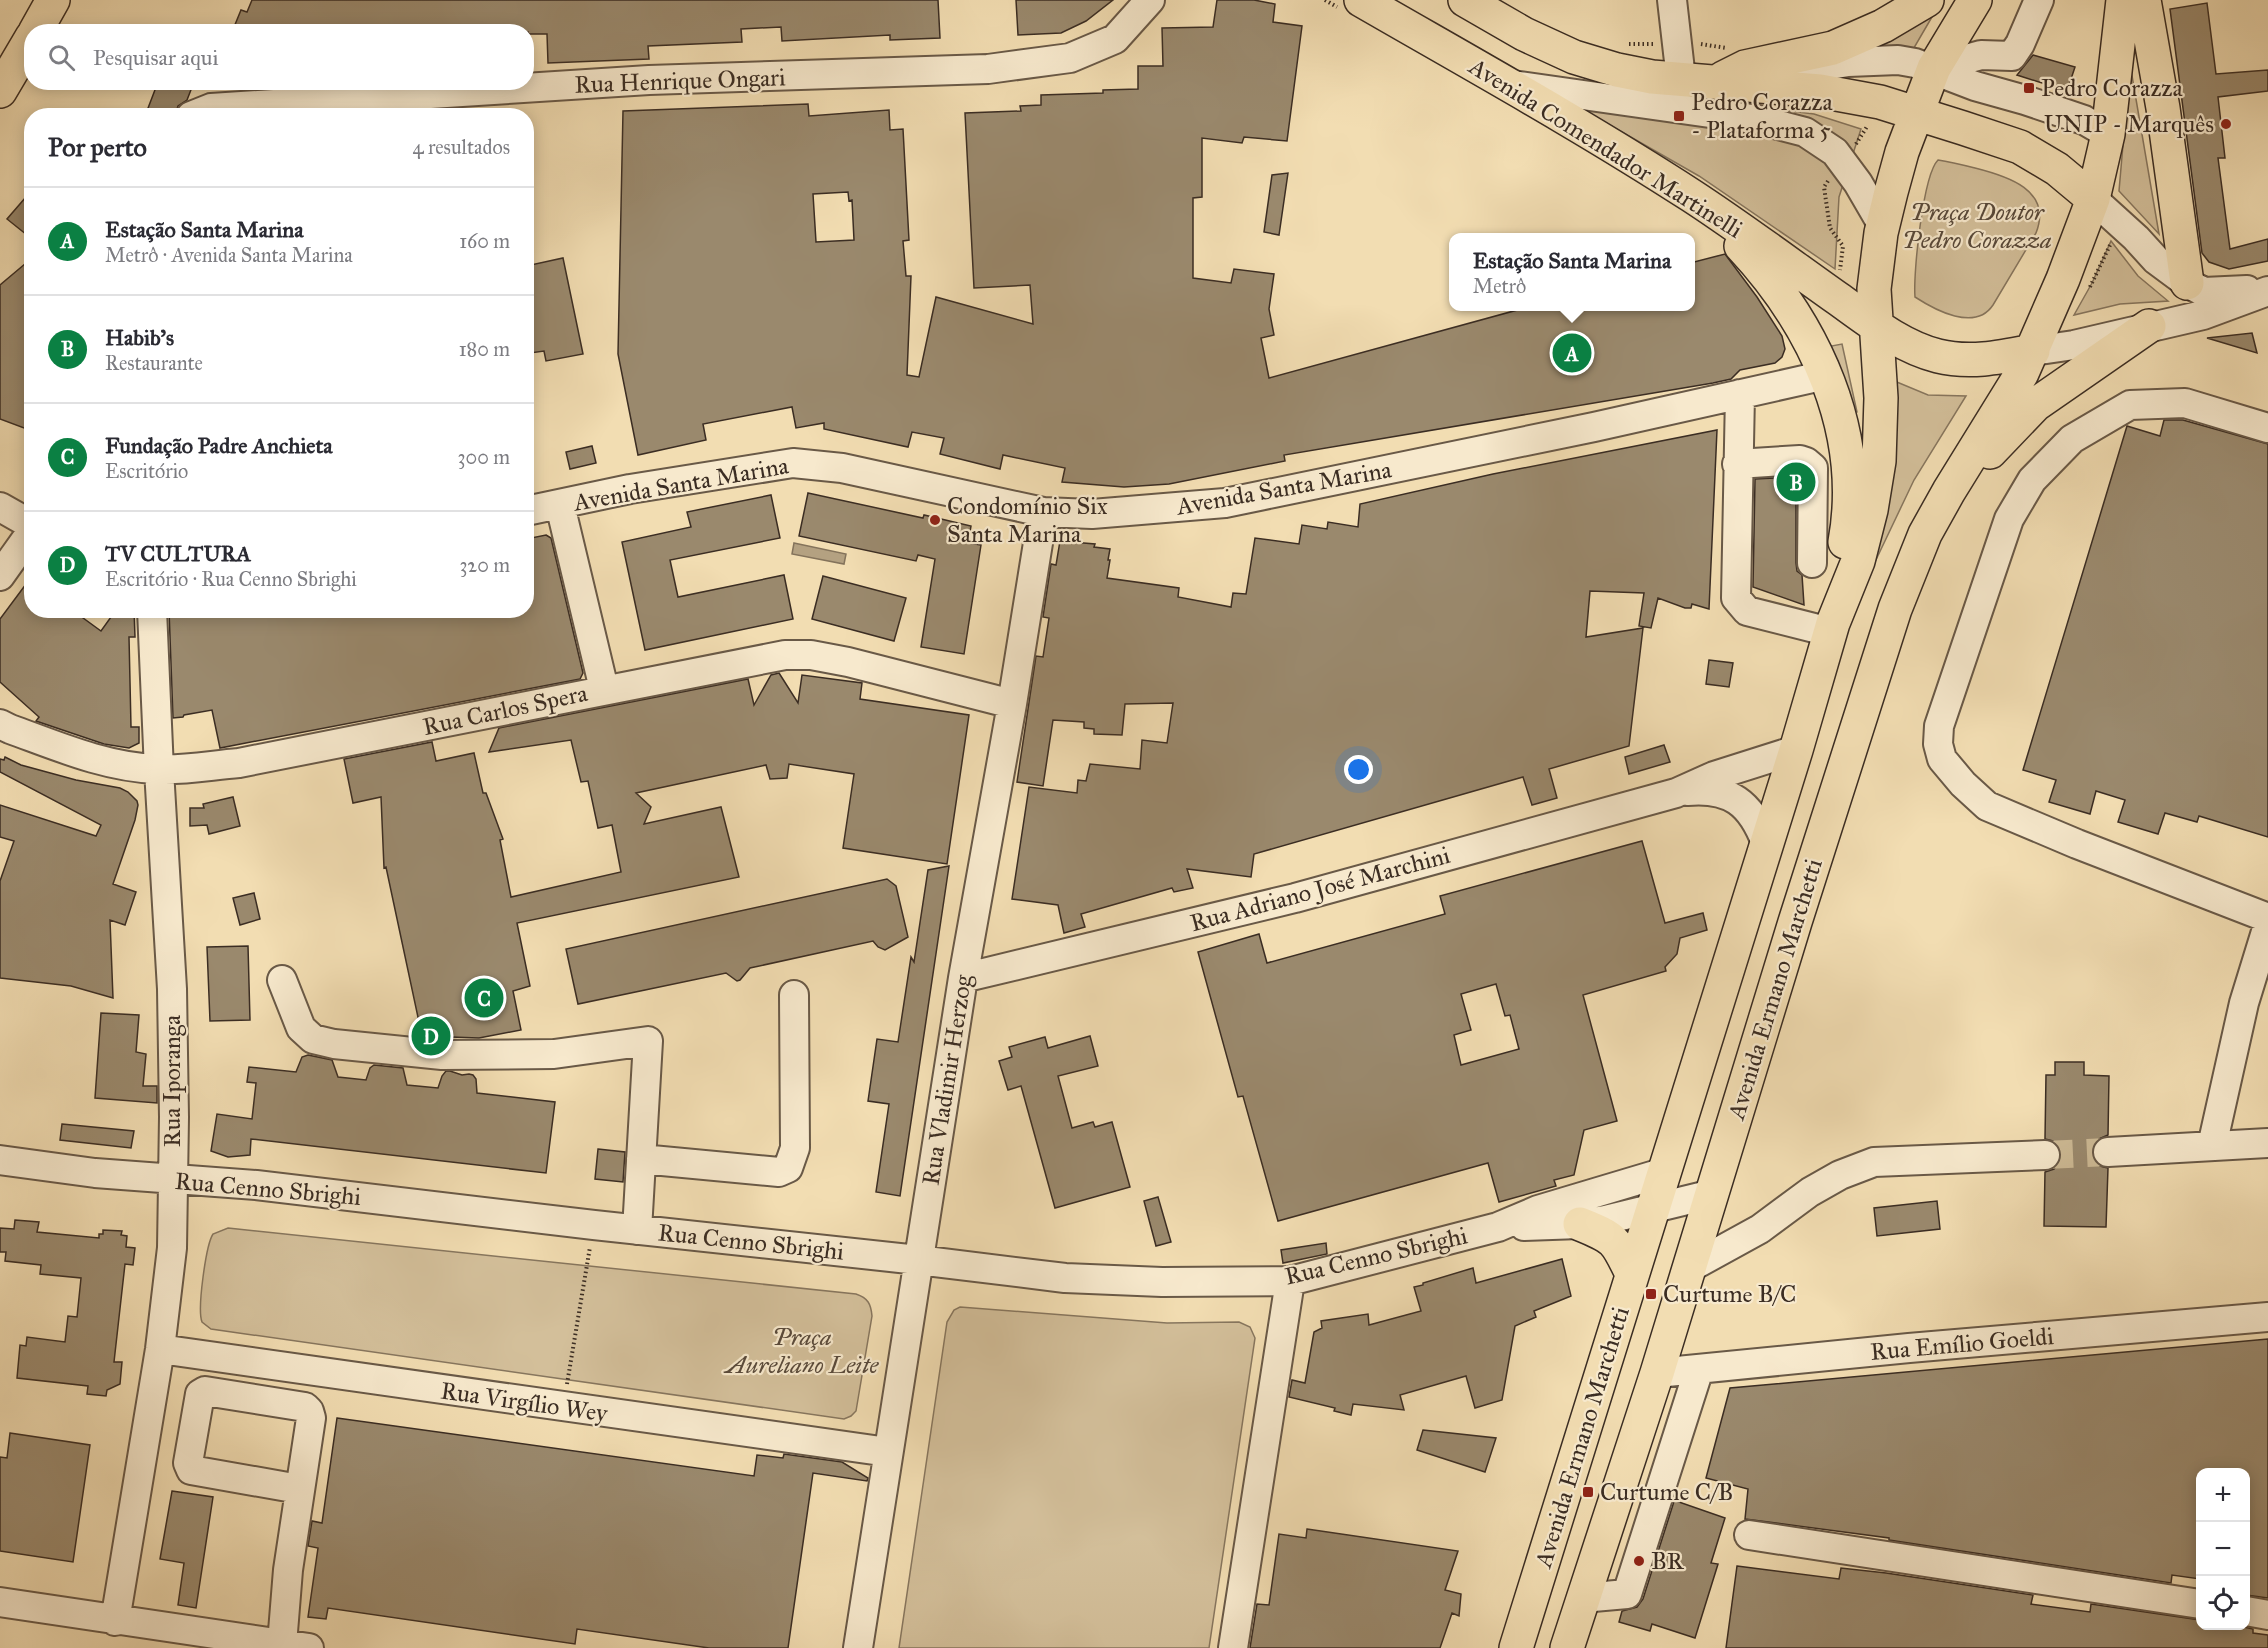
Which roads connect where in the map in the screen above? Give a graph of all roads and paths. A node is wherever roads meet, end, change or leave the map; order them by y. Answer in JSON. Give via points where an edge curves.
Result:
{"nodes":[{"id":1,"x":53,"y":0,"type":"edge"},
{"id":2,"x":1150,"y":0,"type":"edge"},
{"id":3,"x":1360,"y":0,"type":"edge"},
{"id":4,"x":1465,"y":0,"type":"edge"},
{"id":5,"x":1672,"y":0,"type":"edge"},
{"id":6,"x":1927,"y":0,"type":"edge"},
{"id":7,"x":1976,"y":0,"type":"edge"},
{"id":8,"x":2039,"y":0,"type":"edge"},
{"id":9,"x":2123,"y":0,"type":"edge"},
{"id":10,"x":2144,"y":0,"type":"edge"},
{"id":11,"x":40,"y":24,"type":"edge"},
{"id":12,"x":24,"y":50,"type":"edge"},
{"id":13,"x":1934,"y":68,"type":"junction"},
{"id":14,"x":1681,"y":79,"type":"junction"},
{"id":15,"x":1731,"y":83,"type":"junction"},
{"id":16,"x":1507,"y":84,"type":"junction"},
{"id":17,"x":534,"y":87,"type":"edge"},
{"id":18,"x":493,"y":90,"type":"edge"},
{"id":19,"x":0,"y":91,"type":"edge"},
{"id":20,"x":211,"y":108,"type":"edge"},
{"id":21,"x":1917,"y":113,"type":"junction"},
{"id":22,"x":2108,"y":134,"type":"junction"},
{"id":23,"x":1824,"y":187,"type":"dead end"},
{"id":24,"x":1694,"y":197,"type":"junction"},
{"id":25,"x":2092,"y":199,"type":"junction"},
{"id":26,"x":1883,"y":226,"type":"junction"},
{"id":27,"x":2112,"y":240,"type":"dead end"},
{"id":28,"x":1843,"y":246,"type":"dead end"},
{"id":29,"x":2187,"y":283,"type":"junction"},
{"id":30,"x":2263,"y":292,"type":"edge"},
{"id":31,"x":2086,"y":296,"type":"dead end"},
{"id":32,"x":1875,"y":325,"type":"junction"},
{"id":33,"x":2149,"y":326,"type":"junction"},
{"id":34,"x":2033,"y":351,"type":"junction"},
{"id":35,"x":1826,"y":375,"type":"junction"},
{"id":36,"x":1740,"y":394,"type":"junction"},
{"id":37,"x":2268,"y":428,"type":"edge"},
{"id":38,"x":1737,"y":464,"type":"junction"},
{"id":39,"x":1949,"y":490,"type":"junction"},
{"id":40,"x":560,"y":505,"type":"junction"},
{"id":41,"x":0,"y":507,"type":"edge"},
{"id":42,"x":534,"y":510,"type":"edge"},
{"id":43,"x":1044,"y":512,"type":"junction"},
{"id":44,"x":24,"y":520,"type":"edge"},
{"id":45,"x":24,"y":542,"type":"edge"},
{"id":46,"x":1812,"y":563,"type":"dead end"},
{"id":47,"x":0,"y":576,"type":"edge"},
{"id":48,"x":152,"y":618,"type":"edge"},
{"id":49,"x":1832,"y":628,"type":"junction"},
{"id":50,"x":604,"y":689,"type":"junction"},
{"id":51,"x":1012,"y":704,"type":"junction"},
{"id":52,"x":0,"y":724,"type":"edge"},
{"id":53,"x":1796,"y":750,"type":"junction"},
{"id":54,"x":159,"y":770,"type":"junction"},
{"id":55,"x":1676,"y":793,"type":"junction"},
{"id":56,"x":1766,"y":843,"type":"junction"},
{"id":57,"x":2268,"y":918,"type":"edge"},
{"id":58,"x":2268,"y":925,"type":"edge"},
{"id":59,"x":963,"y":978,"type":"junction"},
{"id":60,"x":282,"y":980,"type":"dead end"},
{"id":61,"x":794,"y":995,"type":"dead end"},
{"id":62,"x":2268,"y":1143,"type":"edge"},
{"id":63,"x":2212,"y":1146,"type":"junction"},
{"id":64,"x":2108,"y":1152,"type":"tunnel mouth"},
{"id":65,"x":2045,"y":1155,"type":"tunnel mouth"},
{"id":66,"x":641,"y":1159,"type":"junction"},
{"id":67,"x":0,"y":1160,"type":"edge"},
{"id":68,"x":1665,"y":1172,"type":"junction"},
{"id":69,"x":172,"y":1180,"type":"junction"},
{"id":70,"x":1712,"y":1194,"type":"junction"},
{"id":71,"x":1652,"y":1208,"type":"junction"},
{"id":72,"x":1580,"y":1224,"type":"junction"},
{"id":73,"x":594,"y":1226,"type":"junction"},
{"id":74,"x":1498,"y":1227,"type":"junction"},
{"id":75,"x":637,"y":1230,"type":"junction"},
{"id":76,"x":918,"y":1260,"type":"junction"},
{"id":77,"x":1689,"y":1268,"type":"junction"},
{"id":78,"x":1632,"y":1274,"type":"junction"},
{"id":79,"x":1290,"y":1281,"type":"junction"},
{"id":80,"x":2268,"y":1317,"type":"edge"},
{"id":81,"x":160,"y":1349,"type":"junction"},
{"id":82,"x":1699,"y":1369,"type":"junction"},
{"id":83,"x":1657,"y":1373,"type":"junction"},
{"id":84,"x":563,"y":1408,"type":"junction"},
{"id":85,"x":888,"y":1452,"type":"junction"},
{"id":86,"x":299,"y":1489,"type":"junction"},
{"id":87,"x":1749,"y":1535,"type":"dead end"},
{"id":88,"x":1582,"y":1598,"type":"junction"},
{"id":89,"x":0,"y":1602,"type":"edge"},
{"id":90,"x":2196,"y":1603,"type":"edge"},
{"id":91,"x":2250,"y":1612,"type":"edge"},
{"id":92,"x":2268,"y":1615,"type":"edge"},
{"id":93,"x":115,"y":1621,"type":"junction"},
{"id":94,"x":295,"y":1646,"type":"edge"},
{"id":95,"x":1571,"y":1646,"type":"edge"},
{"id":96,"x":858,"y":1648,"type":"edge"},
{"id":97,"x":1233,"y":1648,"type":"edge"},
{"id":98,"x":1516,"y":1648,"type":"edge"}],
"edges":[{"from":1,"to":11,"type":"main road"},
{"from":2,"to":17,"type":"street","name":"Rua Henrique Ongari","via":[[1115,39],[1070,58],[988,69]]},
{"from":3,"to":16,"type":"main road","name":"Avenida Comendador Martinelli"},
{"from":4,"to":14,"type":"main road","via":[[1574,57],[1617,70]]},
{"from":5,"to":14,"type":"street"},
{"from":6,"to":15,"type":"main road","via":[[1883,26],[1833,48],[1745,67]]},
{"from":7,"to":13,"type":"main road"},
{"from":8,"to":13,"type":"street","via":[[2012,56],[1981,55]]},
{"from":9,"to":22,"type":"main road"},
{"from":10,"to":29,"type":"main road"},
{"from":12,"to":19,"type":"main road"},
{"from":13,"to":15,"type":"street","via":[[1898,60],[1848,62]]},
{"from":13,"to":21,"type":"main road"},
{"from":13,"to":22,"type":"street","via":[[1975,86],[2084,120]]},
{"from":14,"to":15,"type":"main road"},
{"from":15,"to":21,"type":"main road","via":[[1820,91]]},
{"from":16,"to":24,"type":"main road","name":"Avenida Comendador Martinelli"},
{"from":16,"to":26,"type":"street","via":[[1759,120],[1805,132],[1835,152]]},
{"from":18,"to":20,"type":"street","name":"Rua Henrique Ongari"},
{"from":21,"to":25,"type":"main road","via":[[2020,147],[2057,169]]},
{"from":21,"to":26,"type":"main road","via":[[1902,152]]},
{"from":22,"to":25,"type":"main road"},
{"from":23,"to":28,"type":"path","via":[[1830,228]]},
{"from":24,"to":32,"type":"main road","name":"Avenida Comendador Martinelli"},
{"from":24,"to":35,"type":"main road","via":[[1768,275],[1808,335]]},
{"from":25,"to":29,"type":"street","via":[[2156,260]]},
{"from":25,"to":34,"type":"main road"},
{"from":26,"to":32,"type":"main road","via":[[1874,289]]},
{"from":27,"to":31,"type":"path"},
{"from":29,"to":30,"type":"street","via":[[2204,292]]},
{"from":30,"to":33,"type":"street","via":[[2203,315]]},
{"from":32,"to":34,"type":"main road","via":[[1939,357],[1994,359]]},
{"from":32,"to":49,"type":"main road","name":"Avenida Ermano Marchetti","via":[[1881,398],[1879,461],[1865,536]]},
{"from":33,"to":34,"type":"street"},
{"from":33,"to":39,"type":"main road","via":[[2036,405]]},
{"from":34,"to":39,"type":"main road","name":"Avenida Ermano Marchetti"},
{"from":35,"to":36,"type":"street","name":"Avenida Santa Marina"},
{"from":35,"to":49,"type":"main road","via":[[1843,426],[1850,478],[1847,533]]},
{"from":36,"to":38,"type":"street"},
{"from":36,"to":43,"type":"street","name":"Avenida Santa Marina","via":[[1225,503],[1092,514]]},
{"from":37,"to":57,"type":"street","via":[[2185,403],[2130,405],[2072,439],[2032,480],[2009,519],[1939,726],[1938,744],[1942,759],[1987,806]]},
{"from":38,"to":46,"type":"street","via":[[1800,460],[1813,468]]},
{"from":38,"to":49,"type":"street","via":[[1738,602],[1747,611]]},
{"from":39,"to":70,"type":"main road","name":"Avenida Ermano Marchetti","via":[[1925,534],[1895,609]]},
{"from":40,"to":42,"type":"street","name":"Avenida Santa Marina"},
{"from":40,"to":43,"type":"street","name":"Avenida Santa Marina","via":[[630,489],[793,463],[842,468]]},
{"from":40,"to":50,"type":"street"},
{"from":41,"to":44,"type":"street"},
{"from":43,"to":51,"type":"street","name":"Rua Vladimir Herzog"},
{"from":45,"to":47,"type":"street"},
{"from":48,"to":54,"type":"street","name":"Rua Iporanga"},
{"from":49,"to":53,"type":"main road","name":"Avenida Ermano Marchetti"},
{"from":50,"to":51,"type":"street","name":"Rua Carlos Spera","via":[[785,655],[848,662]]},
{"from":50,"to":54,"type":"street","name":"Rua Carlos Spera","via":[[239,763]]},
{"from":51,"to":59,"type":"street","name":"Rua Vladimir Herzog"},
{"from":52,"to":54,"type":"street","name":"Rua Carlos Spera","via":[[94,759]]},
{"from":53,"to":55,"type":"street","name":"Rua Adriano José Marchini","via":[[1714,776]]},
{"from":53,"to":56,"type":"main road","name":"Avenida Ermano Marchetti"},
{"from":54,"to":69,"type":"street","name":"Rua Iporanga","via":[[172,989]]},
{"from":55,"to":56,"type":"street","name":"Rua Adriano José Marchini","via":[[1708,790],[1733,796],[1749,811]]},
{"from":55,"to":59,"type":"street","name":"Rua Adriano José Marchini","via":[[1295,898]]},
{"from":56,"to":68,"type":"main road","name":"Avenida Ermano Marchetti"},
{"from":58,"to":63,"type":"street","via":[[2244,1003]]},
{"from":59,"to":76,"type":"street","name":"Rua Vladimir Herzog"},
{"from":60,"to":66,"type":"street","via":[[301,1028],[313,1039],[334,1044],[442,1055],[554,1054],[648,1041]]},
{"from":61,"to":66,"type":"street","via":[[795,1148],[788,1168],[779,1172]]},
{"from":62,"to":63,"type":"street"},
{"from":63,"to":64,"type":"street"},
{"from":65,"to":77,"type":"street","via":[[1874,1162],[1820,1186],[1760,1229]]},
{"from":66,"to":75,"type":"street"},
{"from":67,"to":69,"type":"street","name":"Rua Cenno Sbrighi"},
{"from":68,"to":71,"type":"main road","name":"Avenida Ermano Marchetti"},
{"from":68,"to":74,"type":"street","name":"Rua Cenno Sbrighi","via":[[1538,1210]]},
{"from":69,"to":73,"type":"street","name":"Rua Cenno Sbrighi","via":[[256,1185]]},
{"from":69,"to":81,"type":"street","name":"Rua Iporanga","via":[[172,1248]]},
{"from":70,"to":71,"type":"street","name":"Rua Cenno Sbrighi"},
{"from":70,"to":77,"type":"main road","name":"Avenida Ermano Marchetti"},
{"from":71,"to":72,"type":"street","name":"Rua Cenno Sbrighi"},
{"from":71,"to":78,"type":"main road","name":"Avenida Ermano Marchetti"},
{"from":72,"to":74,"type":"street","name":"Rua Cenno Sbrighi"},
{"from":72,"to":78,"type":"main road","via":[[1616,1242]]},
{"from":73,"to":75,"type":"street","name":"Rua Cenno Sbrighi"},
{"from":73,"to":84,"type":"path"},
{"from":74,"to":79,"type":"street","name":"Rua Cenno Sbrighi"},
{"from":75,"to":76,"type":"street","name":"Rua Cenno Sbrighi"},
{"from":76,"to":79,"type":"street","name":"Rua Cenno Sbrighi","via":[[1065,1278]]},
{"from":76,"to":85,"type":"street","name":"Rua Vladimir Herzog"},
{"from":77,"to":83,"type":"main road","name":"Avenida Ermano Marchetti"},
{"from":78,"to":98,"type":"main road","name":"Avenida Ermano Marchetti"},
{"from":79,"to":97,"type":"street"},
{"from":80,"to":82,"type":"street","name":"Rua Emílio Goeldi"},
{"from":81,"to":84,"type":"street","name":"Rua Virgílio Wey"},
{"from":81,"to":93,"type":"street","name":"Rua Iporanga"},
{"from":82,"to":83,"type":"street","name":"Rua Emílio Goeldi"},
{"from":82,"to":88,"type":"street","via":[[1627,1594]]},
{"from":83,"to":88,"type":"main road","name":"Avenida Ermano Marchetti"},
{"from":84,"to":85,"type":"street","name":"Rua Virgílio Wey"},
{"from":85,"to":96,"type":"street","name":"Rua Vladimir Herzog"},
{"from":86,"to":86,"type":"street","via":[[310,1418],[305,1407],[205,1391],[200,1394],[188,1463],[191,1470]]},
{"from":86,"to":94,"type":"street","via":[[288,1570]]},
{"from":87,"to":90,"type":"street"},
{"from":88,"to":95,"type":"main road","name":"Avenida Ermano Marchetti"},
{"from":89,"to":93,"type":"street"},
{"from":91,"to":92,"type":"street"},
{"from":93,"to":94,"type":"street"}]}
